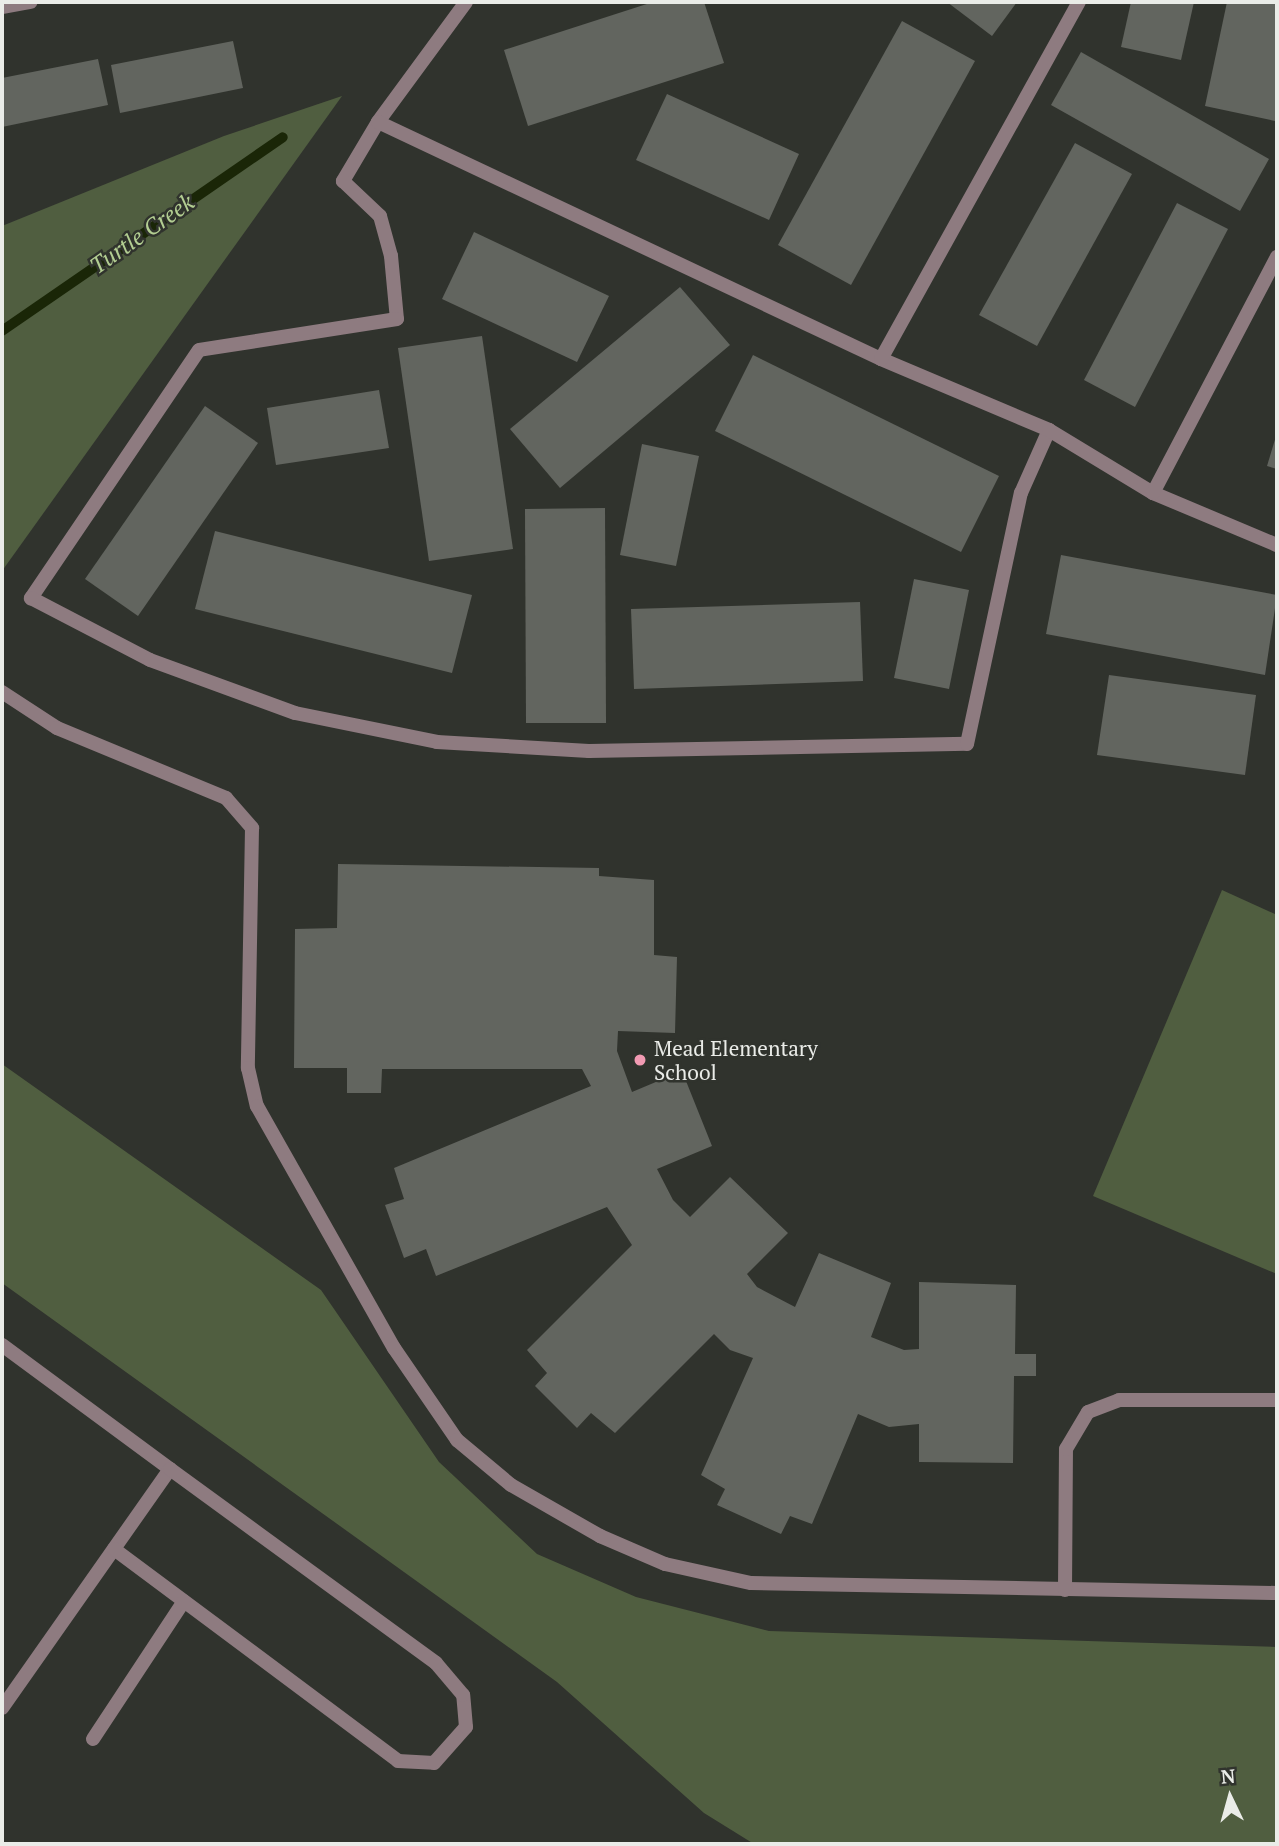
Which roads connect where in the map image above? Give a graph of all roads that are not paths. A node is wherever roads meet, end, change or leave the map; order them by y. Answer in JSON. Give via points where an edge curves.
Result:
{"nodes":[{"id":1,"x":31,"y":2,"type":"edge"},
{"id":2,"x":466,"y":2,"type":"edge"},
{"id":3,"x":1079,"y":2,"type":"edge"},
{"id":4,"x":2,"y":7,"type":"edge"},
{"id":5,"x":378,"y":122,"type":"junction"},
{"id":6,"x":1277,"y":257,"type":"edge"},
{"id":7,"x":881,"y":359,"type":"junction"},
{"id":8,"x":1049,"y":430,"type":"junction"},
{"id":9,"x":1153,"y":493,"type":"junction"},
{"id":10,"x":1277,"y":545,"type":"edge"},
{"id":11,"x":2,"y":692,"type":"edge"},
{"id":12,"x":2,"y":1345,"type":"edge"},
{"id":13,"x":1277,"y":1400,"type":"edge"},
{"id":14,"x":170,"y":1469,"type":"junction"},
{"id":15,"x":114,"y":1549,"type":"junction"},
{"id":16,"x":1065,"y":1590,"type":"junction"},
{"id":17,"x":1277,"y":1593,"type":"edge"},
{"id":18,"x":184,"y":1601,"type":"junction"},
{"id":19,"x":2,"y":1708,"type":"edge"},
{"id":20,"x":93,"y":1738,"type":"dead end"}],
"edges":[{"from":1,"to":4,"type":"lane"},
{"from":2,"to":5,"type":"lane"},
{"from":3,"to":7,"type":"lane"},
{"from":5,"to":7,"type":"lane"},
{"from":5,"to":8,"type":"lane","via":[[343,181],[380,216],[391,256],[397,319],[199,350],[31,598],[150,660],[295,713],[437,742],[589,751],[967,744],[1020,493]]},
{"from":6,"to":9,"type":"lane"},
{"from":7,"to":8,"type":"lane"},
{"from":8,"to":9,"type":"lane"},
{"from":9,"to":10,"type":"lane"},
{"from":11,"to":16,"type":"lane","via":[[57,728],[226,798],[252,828],[248,1068],[257,1106],[394,1348],[457,1440],[511,1485],[600,1536],[665,1564],[751,1583]]},
{"from":12,"to":14,"type":"lane"},
{"from":13,"to":16,"type":"lane","via":[[1119,1400],[1088,1412],[1066,1449]]},
{"from":14,"to":15,"type":"lane"},
{"from":14,"to":18,"type":"lane","via":[[436,1663],[463,1695],[466,1727],[435,1763],[398,1761]]},
{"from":15,"to":18,"type":"lane"},
{"from":15,"to":19,"type":"lane"},
{"from":16,"to":17,"type":"lane"},
{"from":18,"to":20,"type":"lane"}]}
